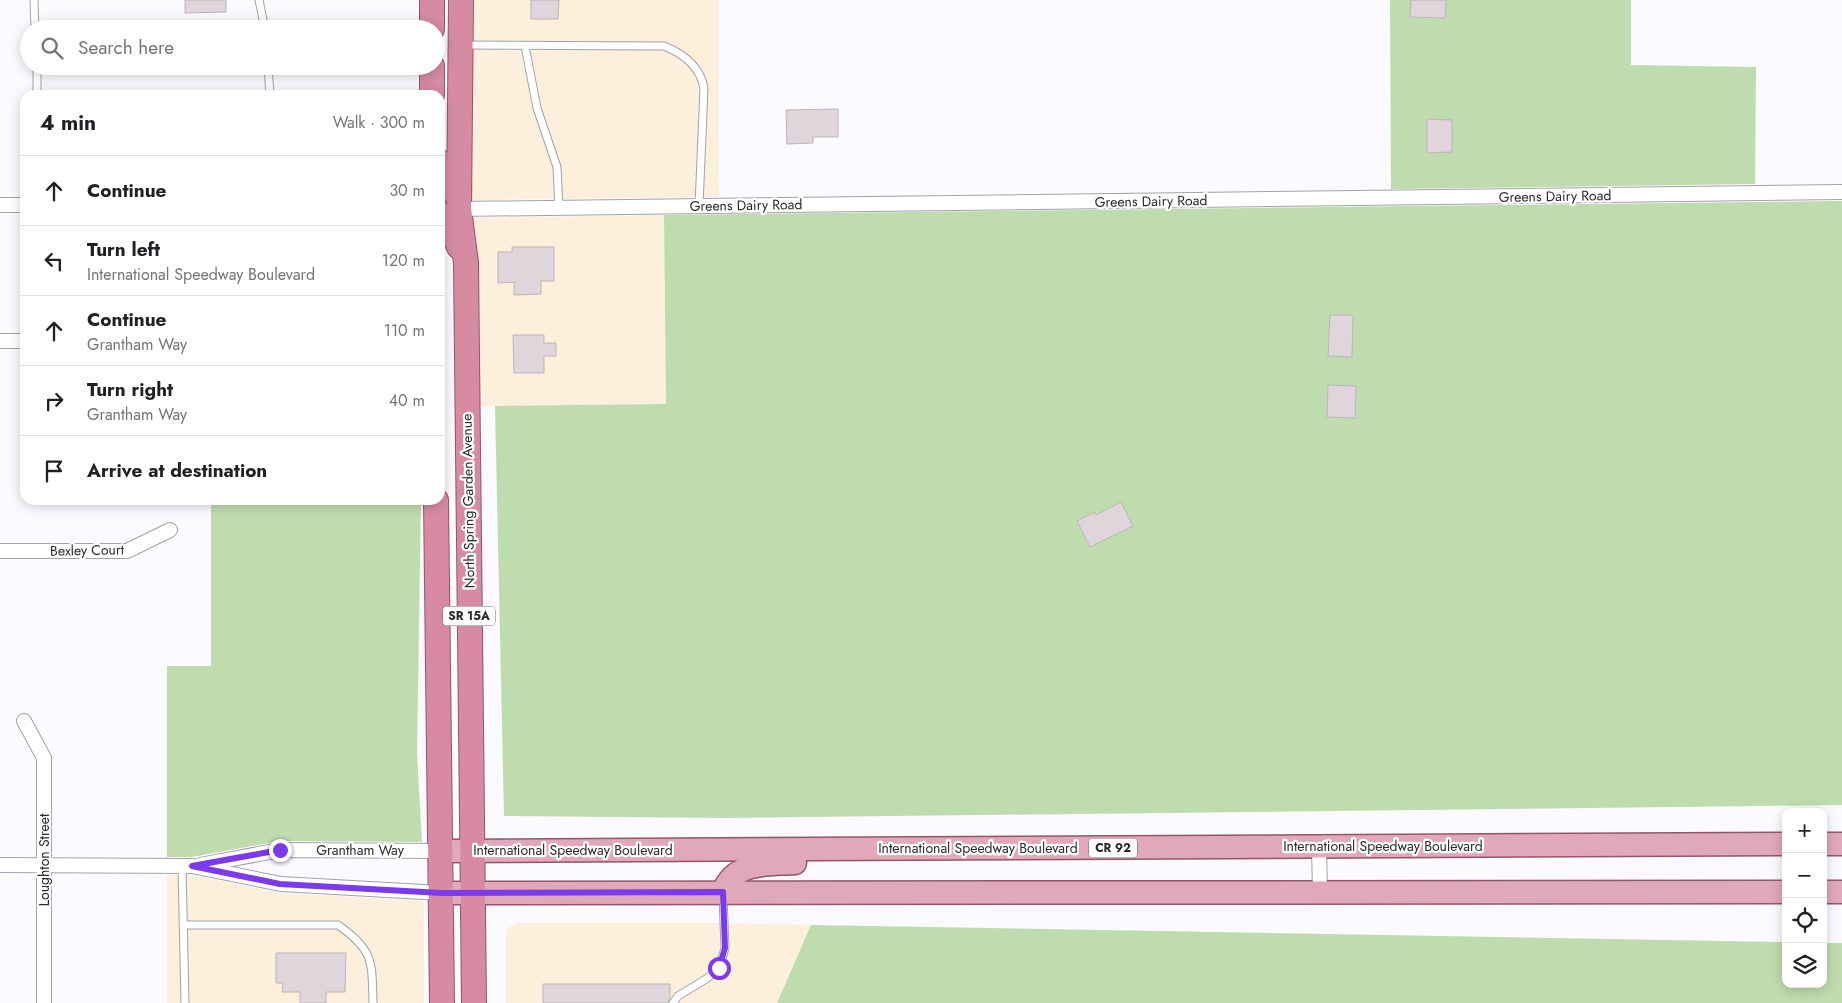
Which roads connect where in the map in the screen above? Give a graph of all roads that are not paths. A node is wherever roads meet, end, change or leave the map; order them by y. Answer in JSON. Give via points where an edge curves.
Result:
{"nodes":[{"id":1,"x":34,"y":0,"type":"edge"},
{"id":2,"x":259,"y":0,"type":"edge"},
{"id":3,"x":432,"y":0,"type":"edge"},
{"id":4,"x":461,"y":0,"type":"edge"},
{"id":5,"x":35,"y":20,"type":"edge"},
{"id":6,"x":263,"y":20,"type":"edge"},
{"id":7,"x":432,"y":20,"type":"edge"},
{"id":8,"x":460,"y":45,"type":"junction"},
{"id":9,"x":525,"y":46,"type":"junction"},
{"id":10,"x":37,"y":75,"type":"edge"},
{"id":11,"x":269,"y":75,"type":"edge"},
{"id":12,"x":432,"y":75,"type":"edge"},
{"id":13,"x":38,"y":90,"type":"edge"},
{"id":14,"x":270,"y":90,"type":"edge"},
{"id":15,"x":432,"y":90,"type":"edge"},
{"id":16,"x":445,"y":174,"type":"edge"},
{"id":17,"x":1842,"y":192,"type":"edge"},
{"id":18,"x":0,"y":205,"type":"edge"},
{"id":19,"x":20,"y":205,"type":"edge"},
{"id":20,"x":699,"y":206,"type":"junction"},
{"id":21,"x":560,"y":208,"type":"junction"},
{"id":22,"x":450,"y":212,"type":"edge"},
{"id":23,"x":0,"y":341,"type":"edge"},
{"id":24,"x":20,"y":341,"type":"edge"},
{"id":25,"x":436,"y":505,"type":"edge"},
{"id":26,"x":170,"y":530,"type":"dead end"},
{"id":27,"x":0,"y":552,"type":"edge"},
{"id":28,"x":24,"y":721,"type":"dead end"},
{"id":29,"x":1782,"y":844,"type":"edge"},
{"id":30,"x":1827,"y":844,"type":"edge"},
{"id":31,"x":1842,"y":844,"type":"edge"},
{"id":32,"x":1319,"y":846,"type":"junction"},
{"id":33,"x":956,"y":848,"type":"junction"},
{"id":34,"x":440,"y":851,"type":"junction"},
{"id":35,"x":472,"y":851,"type":"junction"},
{"id":36,"x":0,"y":865,"type":"edge"},
{"id":37,"x":44,"y":865,"type":"junction"},
{"id":38,"x":187,"y":866,"type":"junction"},
{"id":39,"x":472,"y":892,"type":"junction"},
{"id":40,"x":723,"y":892,"type":"junction"},
{"id":41,"x":1320,"y":892,"type":"junction"},
{"id":42,"x":1782,"y":892,"type":"edge"},
{"id":43,"x":1827,"y":892,"type":"edge"},
{"id":44,"x":1842,"y":892,"type":"edge"},
{"id":45,"x":441,"y":893,"type":"junction"},
{"id":46,"x":184,"y":925,"type":"junction"},
{"id":47,"x":44,"y":1003,"type":"edge"},
{"id":48,"x":185,"y":1003,"type":"edge"},
{"id":49,"x":373,"y":1003,"type":"edge"},
{"id":50,"x":442,"y":1003,"type":"edge"},
{"id":51,"x":474,"y":1003,"type":"edge"},
{"id":52,"x":672,"y":1003,"type":"edge"}],
"edges":[{"from":1,"to":5,"type":"lane"},
{"from":2,"to":6,"type":"lane"},
{"from":3,"to":7,"type":"highway"},
{"from":4,"to":8,"type":"highway"},
{"from":8,"to":9,"type":"lane"},
{"from":8,"to":22,"type":"highway"},
{"from":9,"to":20,"type":"lane","via":[[664,46],[679,52],[693,64],[702,76],[704,88]]},
{"from":9,"to":21,"type":"lane","via":[[537,108],[556,167]]},
{"from":10,"to":13,"type":"lane"},
{"from":11,"to":14,"type":"lane"},
{"from":12,"to":15,"type":"highway"},
{"from":16,"to":22,"type":"highway","via":[[457,194]]},
{"from":17,"to":20,"type":"street","name":"Greens Dairy Road"},
{"from":18,"to":19,"type":"street"},
{"from":20,"to":21,"type":"street","name":"Greens Dairy Road"},
{"from":21,"to":22,"type":"street","name":"Greens Dairy Road"},
{"from":22,"to":35,"type":"highway","name":"North Spring Garden Avenue","number":"SR 15A","via":[[451,229],[466,263]]},
{"from":23,"to":24,"type":"street"},
{"from":25,"to":34,"type":"highway","number":"SR 15A"},
{"from":26,"to":27,"type":"street","name":"Bexley Court","via":[[127,551]]},
{"from":28,"to":37,"type":"street","name":"Loughton Street","via":[[44,758]]},
{"from":29,"to":32,"type":"main road","name":"International Speedway Boulevard","number":"CR 92"},
{"from":30,"to":31,"type":"main road"},
{"from":32,"to":33,"type":"main road","name":"International Speedway Boulevard","number":"CR 92"},
{"from":32,"to":41,"type":"street"},
{"from":33,"to":35,"type":"main road","name":"International Speedway Boulevard","number":"CR 92"},
{"from":33,"to":40,"type":"main road","via":[[751,866],[735,874]]},
{"from":34,"to":35,"type":"main road","name":"International Speedway Boulevard","number":"CR 92"},
{"from":34,"to":38,"type":"street","name":"Grantham Way","via":[[280,850]]},
{"from":34,"to":45,"type":"highway","number":"SR 15A"},
{"from":35,"to":39,"type":"highway","name":"North Spring Garden Avenue","number":"SR 15A"},
{"from":36,"to":37,"type":"street","name":"Grantham Way"},
{"from":37,"to":38,"type":"street","name":"Grantham Way"},
{"from":37,"to":47,"type":"street","name":"Loughton Street"},
{"from":38,"to":45,"type":"street","name":"Grantham Way","via":[[280,884]]},
{"from":38,"to":46,"type":"lane"},
{"from":39,"to":40,"type":"main road"},
{"from":39,"to":45,"type":"main road"},
{"from":39,"to":51,"type":"highway","name":"North Spring Garden Avenue","number":"SR 15A"},
{"from":40,"to":41,"type":"main road"},
{"from":40,"to":52,"type":"lane","via":[[725,948],[719,968]]},
{"from":41,"to":42,"type":"main road"},
{"from":43,"to":44,"type":"main road"},
{"from":45,"to":50,"type":"highway","number":"SR 15A"},
{"from":46,"to":48,"type":"lane"},
{"from":46,"to":49,"type":"lane","via":[[338,925],[365,949],[372,969]]}]}
